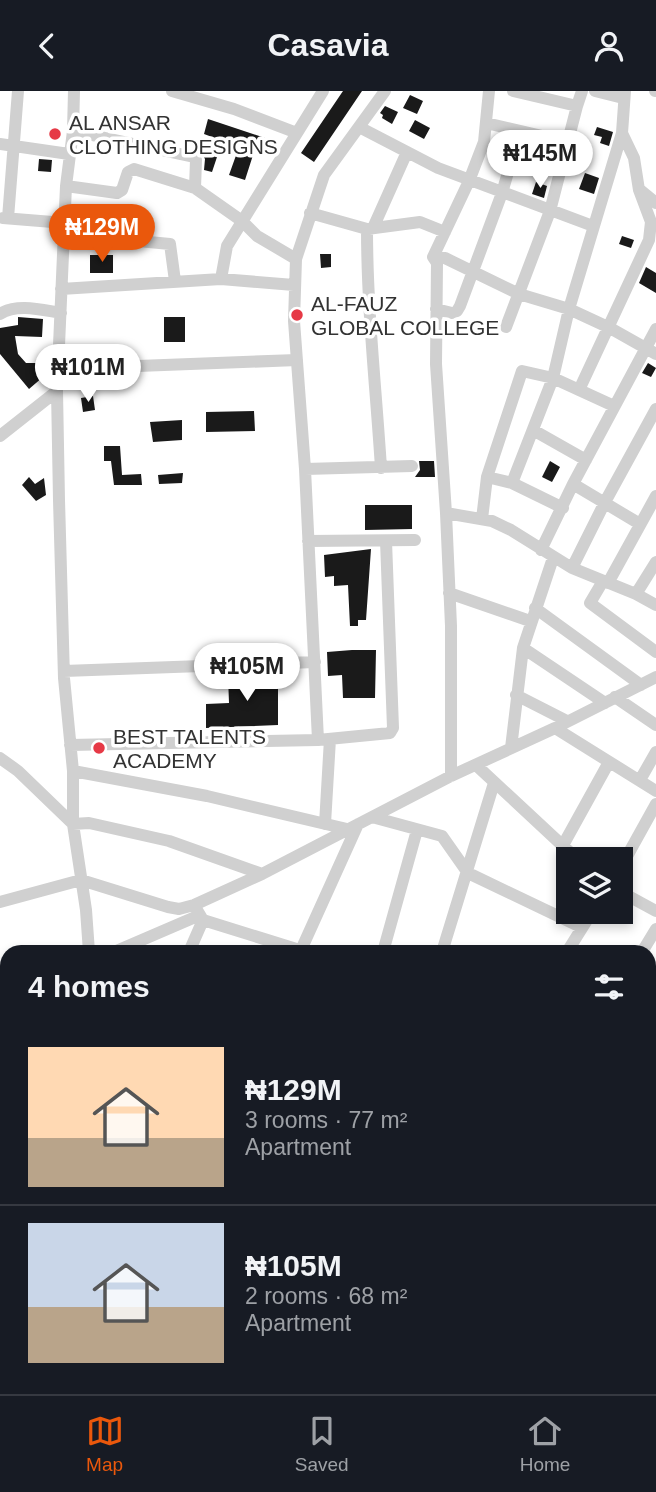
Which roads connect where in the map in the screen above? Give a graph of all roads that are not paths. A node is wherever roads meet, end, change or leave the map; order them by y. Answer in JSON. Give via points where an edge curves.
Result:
{"nodes":[{"id":1,"x":18,"y":91,"type":"edge"},
{"id":2,"x":74,"y":91,"type":"edge"},
{"id":3,"x":172,"y":91,"type":"edge"},
{"id":4,"x":323,"y":91,"type":"edge"},
{"id":5,"x":385,"y":91,"type":"edge"},
{"id":6,"x":489,"y":91,"type":"edge"},
{"id":7,"x":513,"y":91,"type":"edge"},
{"id":8,"x":582,"y":91,"type":"edge"},
{"id":9,"x":595,"y":91,"type":"edge"},
{"id":10,"x":624,"y":95,"type":"edge"},
{"id":11,"x":577,"y":106,"type":"junction"},
{"id":12,"x":486,"y":123,"type":"junction"},
{"id":13,"x":359,"y":127,"type":"junction"},
{"id":14,"x":73,"y":131,"type":"junction"},
{"id":15,"x":520,"y":131,"type":"junction"},
{"id":16,"x":296,"y":133,"type":"junction"},
{"id":17,"x":622,"y":133,"type":"junction"},
{"id":18,"x":568,"y":142,"type":"junction"},
{"id":19,"x":0,"y":144,"type":"edge"},
{"id":20,"x":14,"y":144,"type":"junction"},
{"id":21,"x":407,"y":152,"type":"junction"},
{"id":22,"x":69,"y":154,"type":"junction"},
{"id":23,"x":469,"y":181,"type":"junction"},
{"id":24,"x":66,"y":186,"type":"junction"},
{"id":25,"x":195,"y":188,"type":"junction"},
{"id":26,"x":639,"y":190,"type":"junction"},
{"id":27,"x":502,"y":193,"type":"junction"},
{"id":28,"x":656,"y":203,"type":"edge"},
{"id":29,"x":550,"y":211,"type":"junction"},
{"id":30,"x":310,"y":213,"type":"junction"},
{"id":31,"x":4,"y":218,"type":"edge"},
{"id":32,"x":242,"y":221,"type":"junction"},
{"id":33,"x":593,"y":226,"type":"junction"},
{"id":34,"x":656,"y":226,"type":"edge"},
{"id":35,"x":370,"y":228,"type":"junction"},
{"id":36,"x":65,"y":229,"type":"junction"},
{"id":37,"x":445,"y":232,"type":"junction"},
{"id":38,"x":649,"y":240,"type":"junction"},
{"id":39,"x":433,"y":257,"type":"junction"},
{"id":40,"x":296,"y":259,"type":"junction"},
{"id":41,"x":473,"y":273,"type":"junction"},
{"id":42,"x":221,"y":279,"type":"junction"},
{"id":43,"x":175,"y":281,"type":"junction"},
{"id":44,"x":294,"y":285,"type":"junction"},
{"id":45,"x":61,"y":289,"type":"junction"},
{"id":46,"x":519,"y":294,"type":"junction"},
{"id":47,"x":436,"y":309,"type":"junction"},
{"id":48,"x":569,"y":309,"type":"junction"},
{"id":49,"x":61,"y":313,"type":"junction"},
{"id":50,"x":0,"y":314,"type":"edge"},
{"id":51,"x":506,"y":327,"type":"dead end"},
{"id":52,"x":610,"y":328,"type":"junction"},
{"id":53,"x":656,"y":329,"type":"edge"},
{"id":54,"x":651,"y":351,"type":"edge"},
{"id":55,"x":297,"y":360,"type":"junction"},
{"id":56,"x":59,"y":369,"type":"junction"},
{"id":57,"x":553,"y":379,"type":"junction"},
{"id":58,"x":579,"y":390,"type":"junction"},
{"id":59,"x":57,"y":391,"type":"junction"},
{"id":60,"x":614,"y":405,"type":"junction"},
{"id":61,"x":656,"y":409,"type":"edge"},
{"id":62,"x":533,"y":430,"type":"junction"},
{"id":63,"x":0,"y":436,"type":"edge"},
{"id":64,"x":586,"y":460,"type":"junction"},
{"id":65,"x":412,"y":466,"type":"dead end"},
{"id":66,"x":381,"y":468,"type":"junction"},
{"id":67,"x":305,"y":469,"type":"junction"},
{"id":68,"x":487,"y":477,"type":"junction"},
{"id":69,"x":512,"y":483,"type":"junction"},
{"id":70,"x":573,"y":484,"type":"junction"},
{"id":71,"x":656,"y":496,"type":"edge"},
{"id":72,"x":605,"y":502,"type":"junction"},
{"id":73,"x":563,"y":508,"type":"junction"},
{"id":74,"x":446,"y":513,"type":"junction"},
{"id":75,"x":482,"y":519,"type":"junction"},
{"id":76,"x":640,"y":524,"type":"junction"},
{"id":77,"x":415,"y":540,"type":"dead end"},
{"id":78,"x":307,"y":541,"type":"junction"},
{"id":79,"x":386,"y":541,"type":"junction"},
{"id":80,"x":547,"y":554,"type":"junction"},
{"id":81,"x":656,"y":562,"type":"edge"},
{"id":82,"x":572,"y":568,"type":"junction"},
{"id":83,"x":605,"y":582,"type":"junction"},
{"id":84,"x":449,"y":593,"type":"junction"},
{"id":85,"x":636,"y":594,"type":"junction"},
{"id":86,"x":656,"y":605,"type":"edge"},
{"id":87,"x":533,"y":615,"type":"junction"},
{"id":88,"x":523,"y":648,"type":"junction"},
{"id":89,"x":656,"y":652,"type":"edge"},
{"id":90,"x":315,"y":662,"type":"junction"},
{"id":91,"x":64,"y":671,"type":"junction"},
{"id":92,"x":651,"y":681,"type":"edge"},
{"id":93,"x":516,"y":695,"type":"junction"},
{"id":94,"x":610,"y":700,"type":"junction"},
{"id":95,"x":561,"y":725,"type":"junction"},
{"id":96,"x":656,"y":725,"type":"edge"},
{"id":97,"x":324,"y":740,"type":"junction"},
{"id":98,"x":70,"y":745,"type":"junction"},
{"id":99,"x":510,"y":748,"type":"junction"},
{"id":100,"x":656,"y":752,"type":"edge"},
{"id":101,"x":0,"y":758,"type":"edge"},
{"id":102,"x":609,"y":762,"type":"junction"},
{"id":103,"x":476,"y":765,"type":"junction"},
{"id":104,"x":73,"y":771,"type":"junction"},
{"id":105,"x":451,"y":776,"type":"junction"},
{"id":106,"x":639,"y":780,"type":"junction"},
{"id":107,"x":494,"y":783,"type":"junction"},
{"id":108,"x":656,"y":791,"type":"edge"},
{"id":109,"x":656,"y":804,"type":"edge"},
{"id":110,"x":372,"y":817,"type":"junction"},
{"id":111,"x":73,"y":824,"type":"junction"},
{"id":112,"x":325,"y":824,"type":"junction"},
{"id":113,"x":353,"y":826,"type":"junction"},
{"id":114,"x":417,"y":830,"type":"junction"},
{"id":115,"x":561,"y":847,"type":"edge"},
{"id":116,"x":563,"y":847,"type":"edge"},
{"id":117,"x":632,"y":847,"type":"edge"},
{"id":118,"x":468,"y":873,"type":"junction"},
{"id":119,"x":262,"y":874,"type":"junction"},
{"id":120,"x":81,"y":880,"type":"junction"},
{"id":121,"x":633,"y":899,"type":"edge"},
{"id":122,"x":0,"y":902,"type":"edge"},
{"id":123,"x":656,"y":911,"type":"edge"},
{"id":124,"x":199,"y":914,"type":"junction"},
{"id":125,"x":583,"y":924,"type":"edge"},
{"id":126,"x":581,"y":927,"type":"junction"},
{"id":127,"x":656,"y":929,"type":"edge"},
{"id":128,"x":269,"y":939,"type":"junction"},
{"id":129,"x":88,"y":945,"type":"edge"},
{"id":130,"x":130,"y":945,"type":"edge"},
{"id":131,"x":191,"y":945,"type":"edge"},
{"id":132,"x":267,"y":945,"type":"edge"},
{"id":133,"x":286,"y":945,"type":"edge"},
{"id":134,"x":306,"y":945,"type":"edge"},
{"id":135,"x":385,"y":945,"type":"edge"},
{"id":136,"x":444,"y":945,"type":"edge"},
{"id":137,"x":571,"y":945,"type":"edge"},
{"id":138,"x":646,"y":945,"type":"edge"}],
"edges":[{"from":1,"to":20,"type":"street"},
{"from":2,"to":14,"type":"street"},
{"from":3,"to":16,"type":"street"},
{"from":4,"to":16,"type":"street"},
{"from":5,"to":13,"type":"street"},
{"from":6,"to":12,"type":"street"},
{"from":7,"to":11,"type":"street"},
{"from":8,"to":11,"type":"street"},
{"from":9,"to":10,"type":"street"},
{"from":10,"to":17,"type":"street"},
{"from":11,"to":18,"type":"street"},
{"from":12,"to":15,"type":"street"},
{"from":12,"to":23,"type":"street"},
{"from":13,"to":21,"type":"street"},
{"from":13,"to":30,"type":"street","via":[[324,175]]},
{"from":14,"to":22,"type":"street"},
{"from":14,"to":25,"type":"street","via":[[194,157]]},
{"from":15,"to":18,"type":"street"},
{"from":15,"to":27,"type":"street"},
{"from":16,"to":32,"type":"street"},
{"from":17,"to":26,"type":"street","via":[[634,157]]},
{"from":17,"to":33,"type":"street"},
{"from":18,"to":29,"type":"street"},
{"from":19,"to":20,"type":"street"},
{"from":20,"to":22,"type":"street"},
{"from":20,"to":31,"type":"street"},
{"from":21,"to":23,"type":"street"},
{"from":21,"to":35,"type":"street"},
{"from":22,"to":24,"type":"street"},
{"from":23,"to":27,"type":"street"},
{"from":23,"to":37,"type":"street"},
{"from":24,"to":25,"type":"street","via":[[117,193],[134,169]]},
{"from":24,"to":36,"type":"street"},
{"from":25,"to":32,"type":"street"},
{"from":26,"to":28,"type":"street"},
{"from":26,"to":38,"type":"street","via":[[651,222]]},
{"from":27,"to":29,"type":"street"},
{"from":27,"to":41,"type":"street"},
{"from":29,"to":33,"type":"street"},
{"from":29,"to":46,"type":"street"},
{"from":30,"to":35,"type":"street"},
{"from":30,"to":40,"type":"street"},
{"from":31,"to":36,"type":"street"},
{"from":32,"to":40,"type":"street","via":[[257,236]]},
{"from":32,"to":42,"type":"street","via":[[227,246]]},
{"from":33,"to":48,"type":"street"},
{"from":34,"to":38,"type":"street"},
{"from":35,"to":37,"type":"street","via":[[421,222]]},
{"from":35,"to":66,"type":"street","via":[[367,289]]},
{"from":36,"to":43,"type":"street","via":[[170,244]]},
{"from":36,"to":45,"type":"street"},
{"from":37,"to":39,"type":"street"},
{"from":38,"to":52,"type":"street"},
{"from":39,"to":41,"type":"street","via":[[445,258]]},
{"from":39,"to":47,"type":"street","via":[[437,263]]},
{"from":40,"to":44,"type":"street"},
{"from":41,"to":46,"type":"street"},
{"from":41,"to":47,"type":"street","via":[[457,311]]},
{"from":42,"to":43,"type":"street"},
{"from":42,"to":44,"type":"street"},
{"from":43,"to":45,"type":"street"},
{"from":44,"to":55,"type":"street"},
{"from":45,"to":49,"type":"street"},
{"from":46,"to":48,"type":"street"},
{"from":46,"to":51,"type":"street"},
{"from":47,"to":74,"type":"street"},
{"from":48,"to":52,"type":"street"},
{"from":48,"to":57,"type":"street"},
{"from":49,"to":50,"type":"street","via":[[21,308]]},
{"from":49,"to":56,"type":"street"},
{"from":52,"to":54,"type":"street"},
{"from":52,"to":58,"type":"street"},
{"from":53,"to":54,"type":"street"},
{"from":54,"to":60,"type":"street"},
{"from":55,"to":56,"type":"street"},
{"from":55,"to":67,"type":"street"},
{"from":56,"to":59,"type":"street"},
{"from":57,"to":58,"type":"street"},
{"from":57,"to":62,"type":"street"},
{"from":57,"to":68,"type":"street","via":[[522,371]]},
{"from":58,"to":60,"type":"street"},
{"from":59,"to":63,"type":"street"},
{"from":59,"to":91,"type":"street"},
{"from":60,"to":64,"type":"street"},
{"from":61,"to":72,"type":"street"},
{"from":62,"to":64,"type":"street"},
{"from":62,"to":69,"type":"street"},
{"from":64,"to":70,"type":"street"},
{"from":65,"to":66,"type":"street"},
{"from":66,"to":67,"type":"street"},
{"from":67,"to":78,"type":"street"},
{"from":68,"to":69,"type":"street"},
{"from":68,"to":75,"type":"street"},
{"from":69,"to":73,"type":"street"},
{"from":70,"to":72,"type":"street"},
{"from":70,"to":73,"type":"street"},
{"from":71,"to":76,"type":"street"},
{"from":72,"to":76,"type":"street"},
{"from":72,"to":82,"type":"street"},
{"from":73,"to":80,"type":"street"},
{"from":74,"to":75,"type":"street"},
{"from":74,"to":84,"type":"street"},
{"from":75,"to":80,"type":"street","via":[[511,530]]},
{"from":76,"to":83,"type":"street"},
{"from":77,"to":79,"type":"street"},
{"from":78,"to":79,"type":"street"},
{"from":78,"to":90,"type":"street"},
{"from":79,"to":97,"type":"street","via":[[393,731]]},
{"from":80,"to":82,"type":"street"},
{"from":80,"to":87,"type":"street"},
{"from":81,"to":85,"type":"street"},
{"from":82,"to":83,"type":"street"},
{"from":83,"to":85,"type":"street"},
{"from":83,"to":89,"type":"street","via":[[590,603]]},
{"from":84,"to":87,"type":"street"},
{"from":84,"to":105,"type":"street"},
{"from":85,"to":86,"type":"street"},
{"from":87,"to":88,"type":"street"},
{"from":87,"to":92,"type":"street"},
{"from":88,"to":93,"type":"street"},
{"from":88,"to":94,"type":"street"},
{"from":90,"to":91,"type":"street"},
{"from":90,"to":97,"type":"street"},
{"from":91,"to":98,"type":"street"},
{"from":92,"to":94,"type":"street"},
{"from":93,"to":95,"type":"street"},
{"from":93,"to":99,"type":"street"},
{"from":94,"to":95,"type":"street"},
{"from":94,"to":96,"type":"street"},
{"from":95,"to":99,"type":"street"},
{"from":95,"to":102,"type":"street"},
{"from":97,"to":98,"type":"street"},
{"from":97,"to":112,"type":"street"},
{"from":98,"to":104,"type":"street"},
{"from":99,"to":103,"type":"street"},
{"from":100,"to":106,"type":"street"},
{"from":101,"to":111,"type":"street"},
{"from":102,"to":106,"type":"street"},
{"from":102,"to":116,"type":"street"},
{"from":103,"to":105,"type":"street"},
{"from":103,"to":107,"type":"street"},
{"from":104,"to":111,"type":"street"},
{"from":104,"to":112,"type":"street"},
{"from":105,"to":110,"type":"street"},
{"from":106,"to":108,"type":"street"},
{"from":107,"to":115,"type":"street"},
{"from":107,"to":118,"type":"street"},
{"from":109,"to":117,"type":"street"},
{"from":110,"to":113,"type":"street"},
{"from":110,"to":114,"type":"street"},
{"from":111,"to":119,"type":"street","via":[[89,823],[169,841]]},
{"from":111,"to":120,"type":"street"},
{"from":112,"to":113,"type":"street"},
{"from":113,"to":119,"type":"street"},
{"from":113,"to":134,"type":"street"},
{"from":114,"to":118,"type":"street","via":[[442,836]]},
{"from":114,"to":135,"type":"street"},
{"from":118,"to":126,"type":"street"},
{"from":118,"to":136,"type":"street"},
{"from":119,"to":124,"type":"street"},
{"from":120,"to":122,"type":"street"},
{"from":120,"to":124,"type":"street"},
{"from":120,"to":129,"type":"street"},
{"from":121,"to":123,"type":"street"},
{"from":124,"to":128,"type":"street"},
{"from":124,"to":130,"type":"street"},
{"from":124,"to":131,"type":"street"},
{"from":125,"to":126,"type":"street"},
{"from":126,"to":137,"type":"street"},
{"from":127,"to":138,"type":"street"},
{"from":128,"to":132,"type":"street"},
{"from":128,"to":133,"type":"street"}]}
